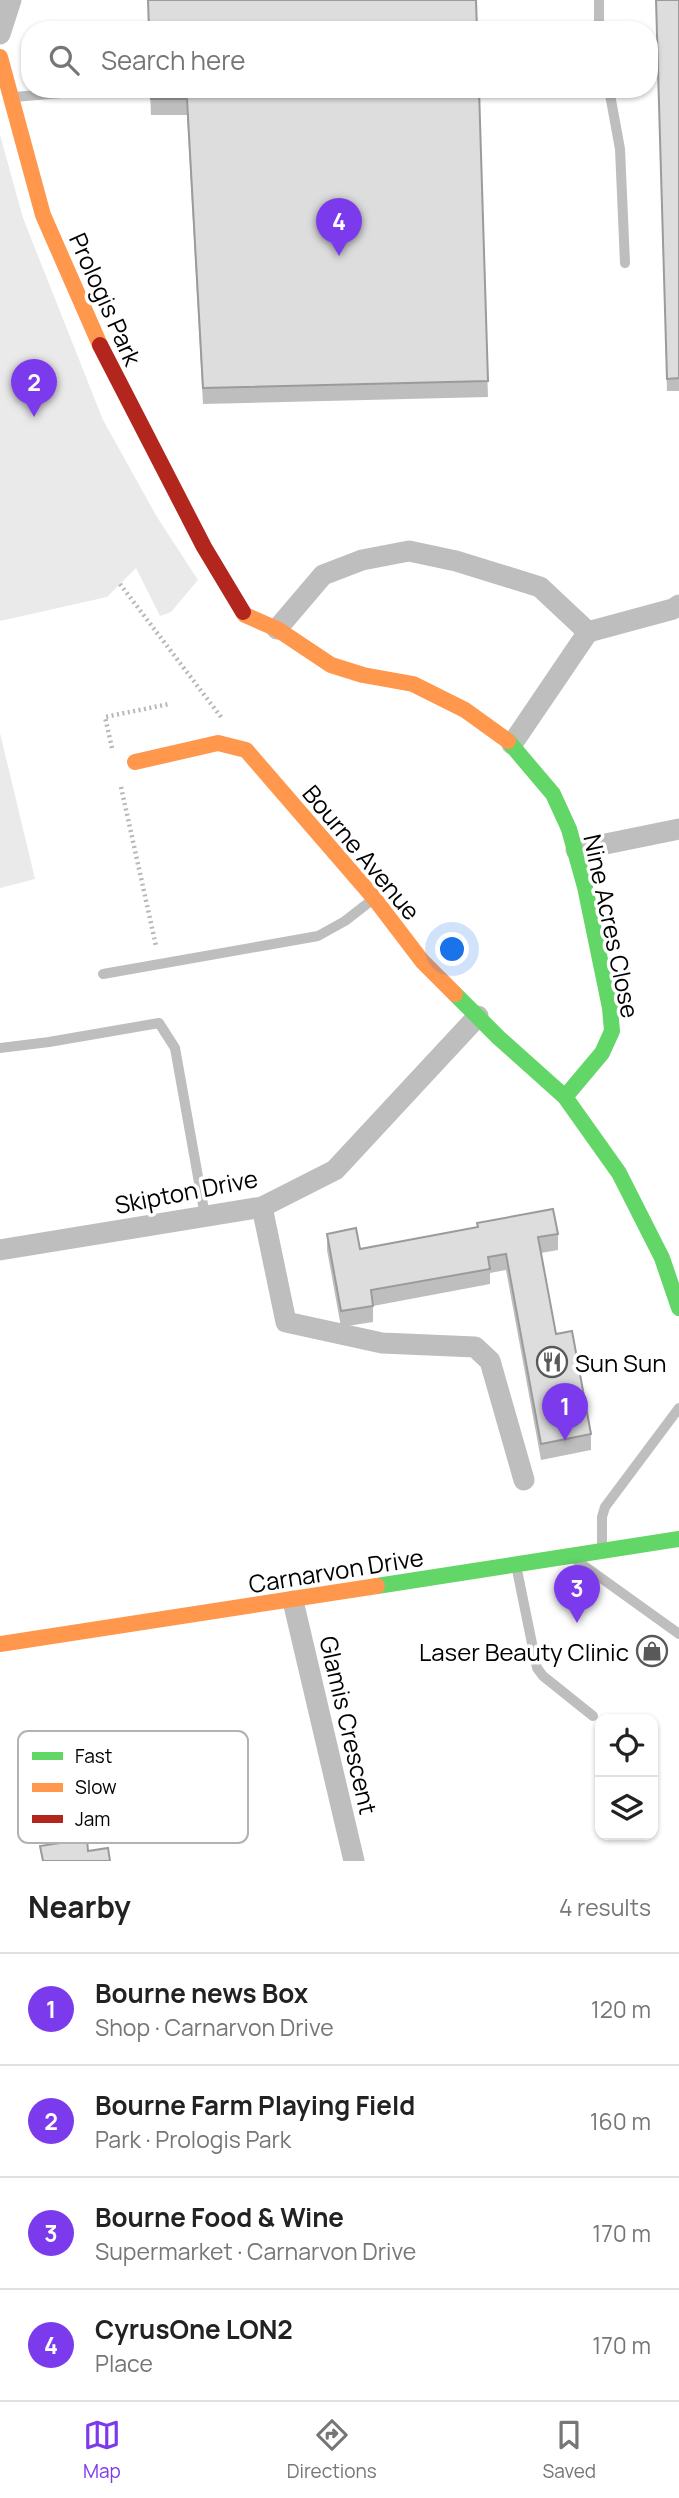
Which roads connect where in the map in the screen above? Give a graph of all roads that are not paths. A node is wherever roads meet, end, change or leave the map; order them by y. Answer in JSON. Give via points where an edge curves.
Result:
{"nodes":[{"id":1,"x":11,"y":0,"type":"edge"},
{"id":2,"x":599,"y":0,"type":"edge"},
{"id":3,"x":599,"y":21,"type":"edge"},
{"id":4,"x":0,"y":34,"type":"edge"},
{"id":5,"x":0,"y":57,"type":"edge"},
{"id":6,"x":21,"y":96,"type":"edge"},
{"id":7,"x":11,"y":97,"type":"junction"},
{"id":8,"x":611,"y":98,"type":"edge"},
{"id":9,"x":625,"y":263,"type":"dead end"},
{"id":10,"x":677,"y":612,"type":"edge"},
{"id":11,"x":277,"y":629,"type":"junction"},
{"id":12,"x":588,"y":632,"type":"junction"},
{"id":13,"x":512,"y":744,"type":"junction"},
{"id":14,"x":135,"y":762,"type":"dead end"},
{"id":15,"x":679,"y":829,"type":"edge"},
{"id":16,"x":576,"y":850,"type":"junction"},
{"id":17,"x":374,"y":898,"type":"junction"},
{"id":18,"x":103,"y":974,"type":"dead end"},
{"id":19,"x":478,"y":1016,"type":"junction"},
{"id":20,"x":0,"y":1048,"type":"edge"},
{"id":21,"x":565,"y":1097,"type":"junction"},
{"id":22,"x":262,"y":1207,"type":"junction"},
{"id":23,"x":205,"y":1216,"type":"junction"},
{"id":24,"x":0,"y":1250,"type":"edge"},
{"id":25,"x":679,"y":1308,"type":"edge"},
{"id":26,"x":679,"y":1408,"type":"edge"},
{"id":27,"x":524,"y":1480,"type":"dead end"},
{"id":28,"x":679,"y":1539,"type":"edge"},
{"id":29,"x":602,"y":1550,"type":"junction"},
{"id":30,"x":570,"y":1555,"type":"junction"},
{"id":31,"x":515,"y":1564,"type":"junction"},
{"id":32,"x":293,"y":1601,"type":"junction"},
{"id":33,"x":679,"y":1634,"type":"edge"},
{"id":34,"x":0,"y":1644,"type":"edge"},
{"id":35,"x":593,"y":1716,"type":"dead end"},
{"id":36,"x":354,"y":1861,"type":"edge"}],
"edges":[{"from":1,"to":4,"type":"street"},
{"from":2,"to":3,"type":"lane"},
{"from":5,"to":7,"type":"street","name":"Prologis Park"},
{"from":6,"to":7,"type":"lane"},
{"from":7,"to":11,"type":"street","name":"Prologis Park","via":[[43,215],[106,358],[245,615]]},
{"from":8,"to":9,"type":"lane","via":[[620,149]]},
{"from":10,"to":12,"type":"street"},
{"from":11,"to":12,"type":"street","via":[[323,575],[362,560],[409,551],[540,587]]},
{"from":11,"to":13,"type":"street","name":"Nine Acres Close","via":[[331,665],[413,684],[465,710]]},
{"from":12,"to":13,"type":"street"},
{"from":13,"to":16,"type":"street","name":"Nine Acres Close","via":[[553,794]]},
{"from":14,"to":17,"type":"street","name":"Bourne Avenue","via":[[218,743],[246,750]]},
{"from":15,"to":16,"type":"street"},
{"from":16,"to":21,"type":"street","name":"Nine Acres Close","via":[[611,1031],[602,1053]]},
{"from":17,"to":18,"type":"lane","via":[[318,936]]},
{"from":17,"to":19,"type":"street","name":"Bourne Avenue","via":[[422,961]]},
{"from":19,"to":21,"type":"street","name":"Bourne Avenue"},
{"from":19,"to":22,"type":"street","name":"Skipton Drive","via":[[335,1170]]},
{"from":20,"to":23,"type":"lane","via":[[159,1023],[176,1048]]},
{"from":21,"to":25,"type":"street","name":"Bourne Avenue","via":[[618,1173],[662,1258]]},
{"from":22,"to":23,"type":"street","name":"Skipton Drive"},
{"from":22,"to":27,"type":"street","via":[[286,1322],[382,1343],[475,1347],[490,1361]]},
{"from":23,"to":24,"type":"street","name":"Skipton Drive"},
{"from":26,"to":29,"type":"lane","via":[[605,1507]]},
{"from":28,"to":29,"type":"street","name":"Carnarvon Drive"},
{"from":29,"to":30,"type":"street","name":"Carnarvon Drive"},
{"from":30,"to":31,"type":"street","name":"Carnarvon Drive"},
{"from":30,"to":33,"type":"lane"},
{"from":31,"to":32,"type":"street","name":"Carnarvon Drive"},
{"from":31,"to":35,"type":"lane","via":[[537,1668]]},
{"from":32,"to":34,"type":"street","name":"Carnarvon Drive"},
{"from":32,"to":36,"type":"street","name":"Glamis Crescent"}]}
